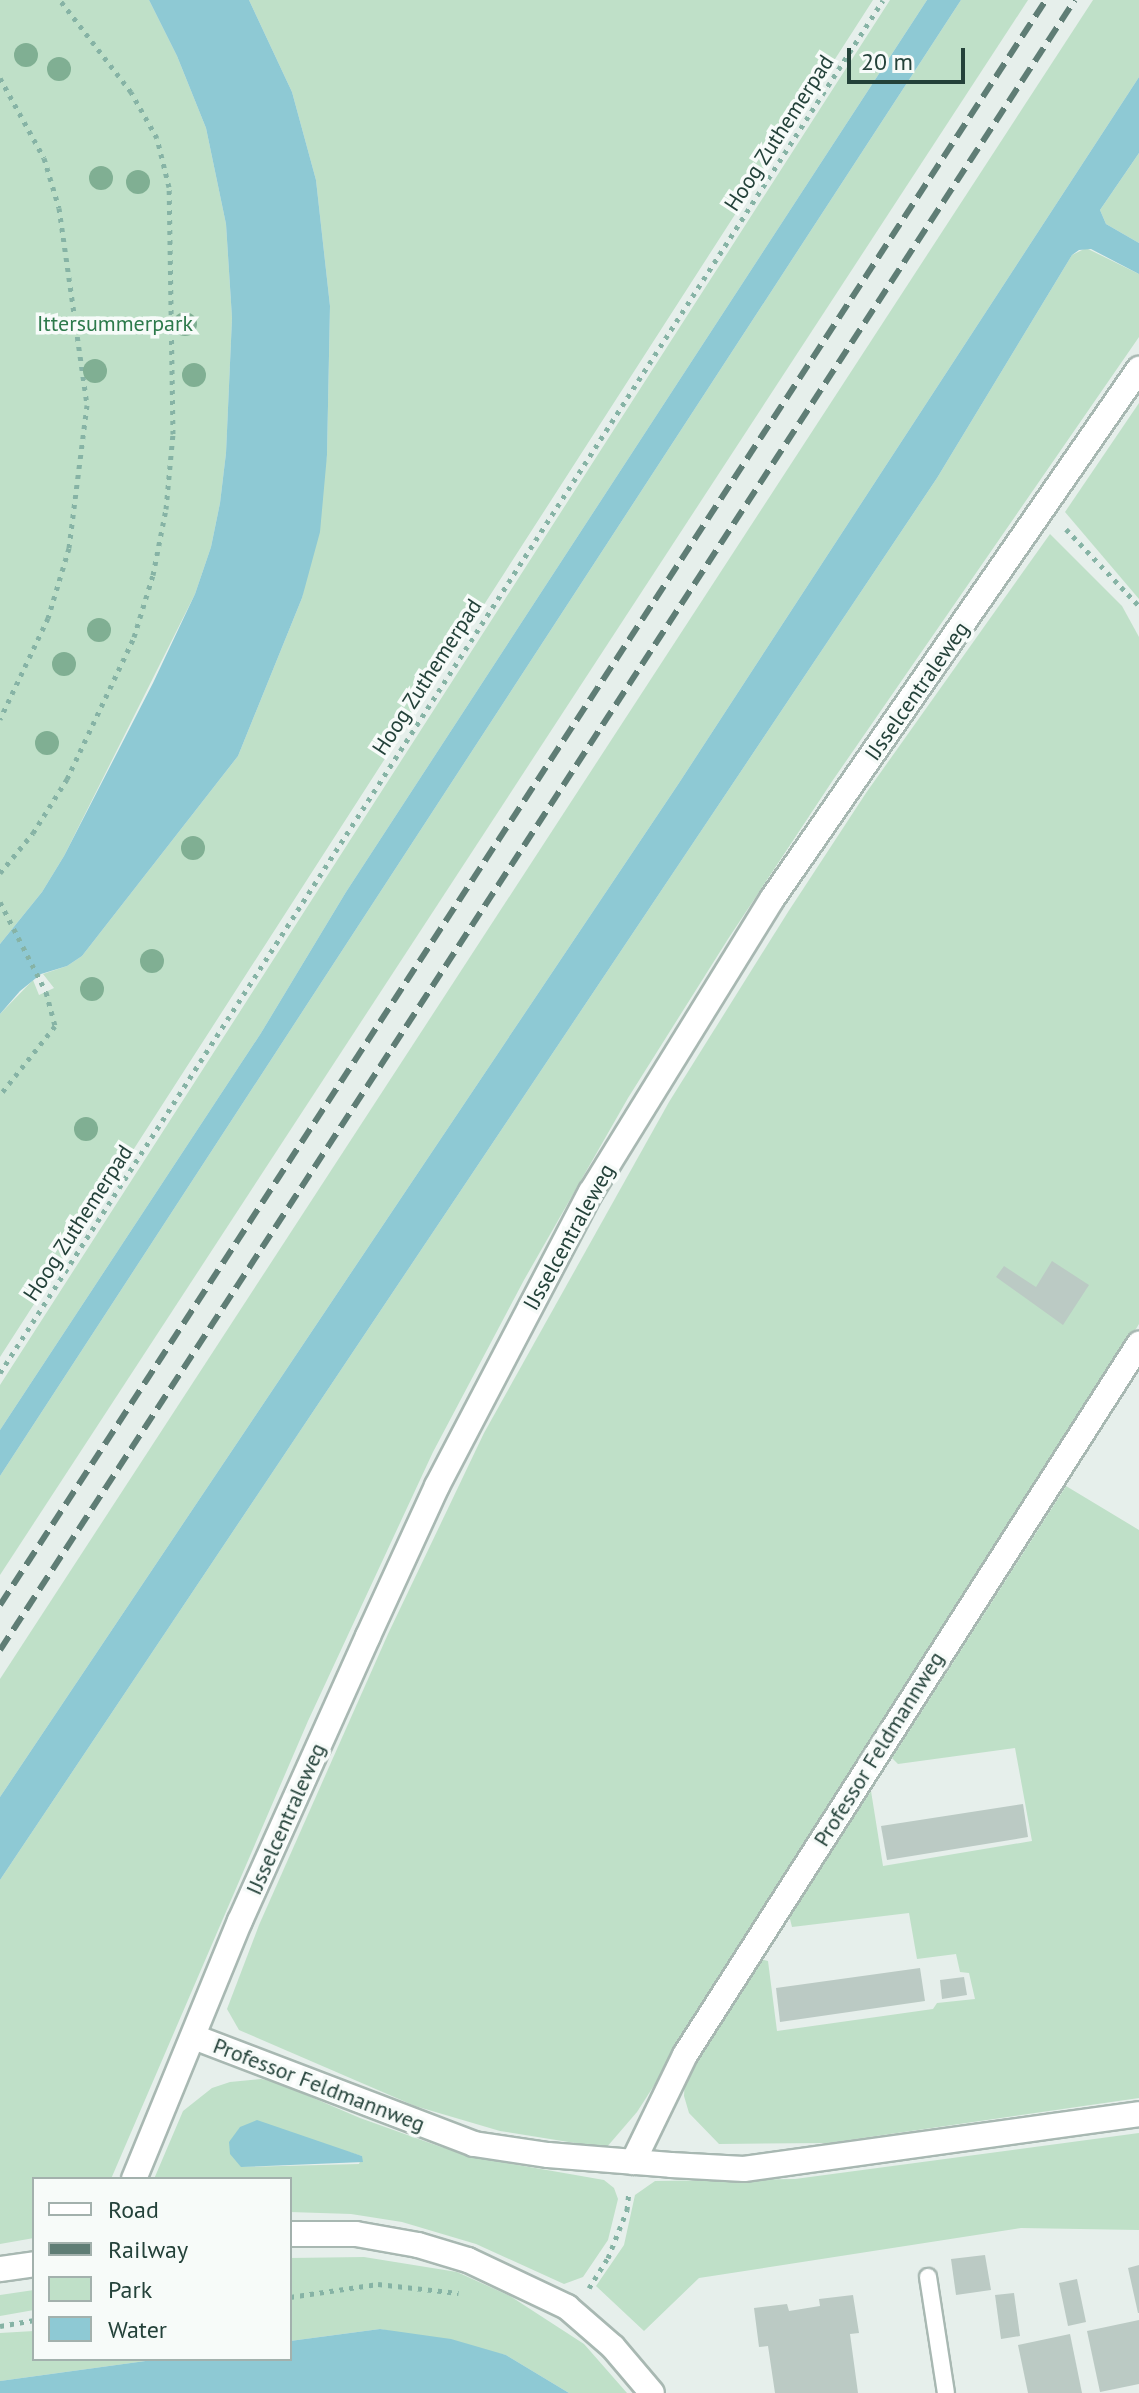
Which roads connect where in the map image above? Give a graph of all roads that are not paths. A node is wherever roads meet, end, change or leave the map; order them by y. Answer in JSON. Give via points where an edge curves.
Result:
{"nodes":[{"id":1,"x":1139,"y":369,"type":"edge"},
{"id":2,"x":1139,"y":1344,"type":"edge"},
{"id":3,"x":194,"y":2037,"type":"junction"},
{"id":4,"x":1139,"y":2114,"type":"edge"},
{"id":5,"x":633,"y":2162,"type":"junction"},
{"id":6,"x":135,"y":2177,"type":"edge"},
{"id":7,"x":292,"y":2234,"type":"edge"},
{"id":8,"x":32,"y":2264,"type":"edge"},
{"id":9,"x":0,"y":2269,"type":"edge"},
{"id":10,"x":928,"y":2277,"type":"dead end"},
{"id":11,"x":652,"y":2393,"type":"edge"},
{"id":12,"x":946,"y":2393,"type":"edge"}],
"edges":[{"from":1,"to":3,"type":"street","name":"IJsselcentraleweg","via":[[772,899],[591,1192],[431,1500],[240,1921]]},
{"from":2,"to":5,"type":"street","name":"Professor Feldmannweg","via":[[685,2055]]},
{"from":3,"to":5,"type":"street","name":"Professor Feldmannweg","via":[[474,2144]]},
{"from":3,"to":6,"type":"street","name":"IJsselcentraleweg"},
{"from":4,"to":5,"type":"street","name":"Professor Feldmannweg","via":[[744,2169]]},
{"from":7,"to":11,"type":"street","via":[[356,2234],[468,2260],[567,2307],[613,2347]]},
{"from":8,"to":9,"type":"street"},
{"from":10,"to":12,"type":"lane"}]}
